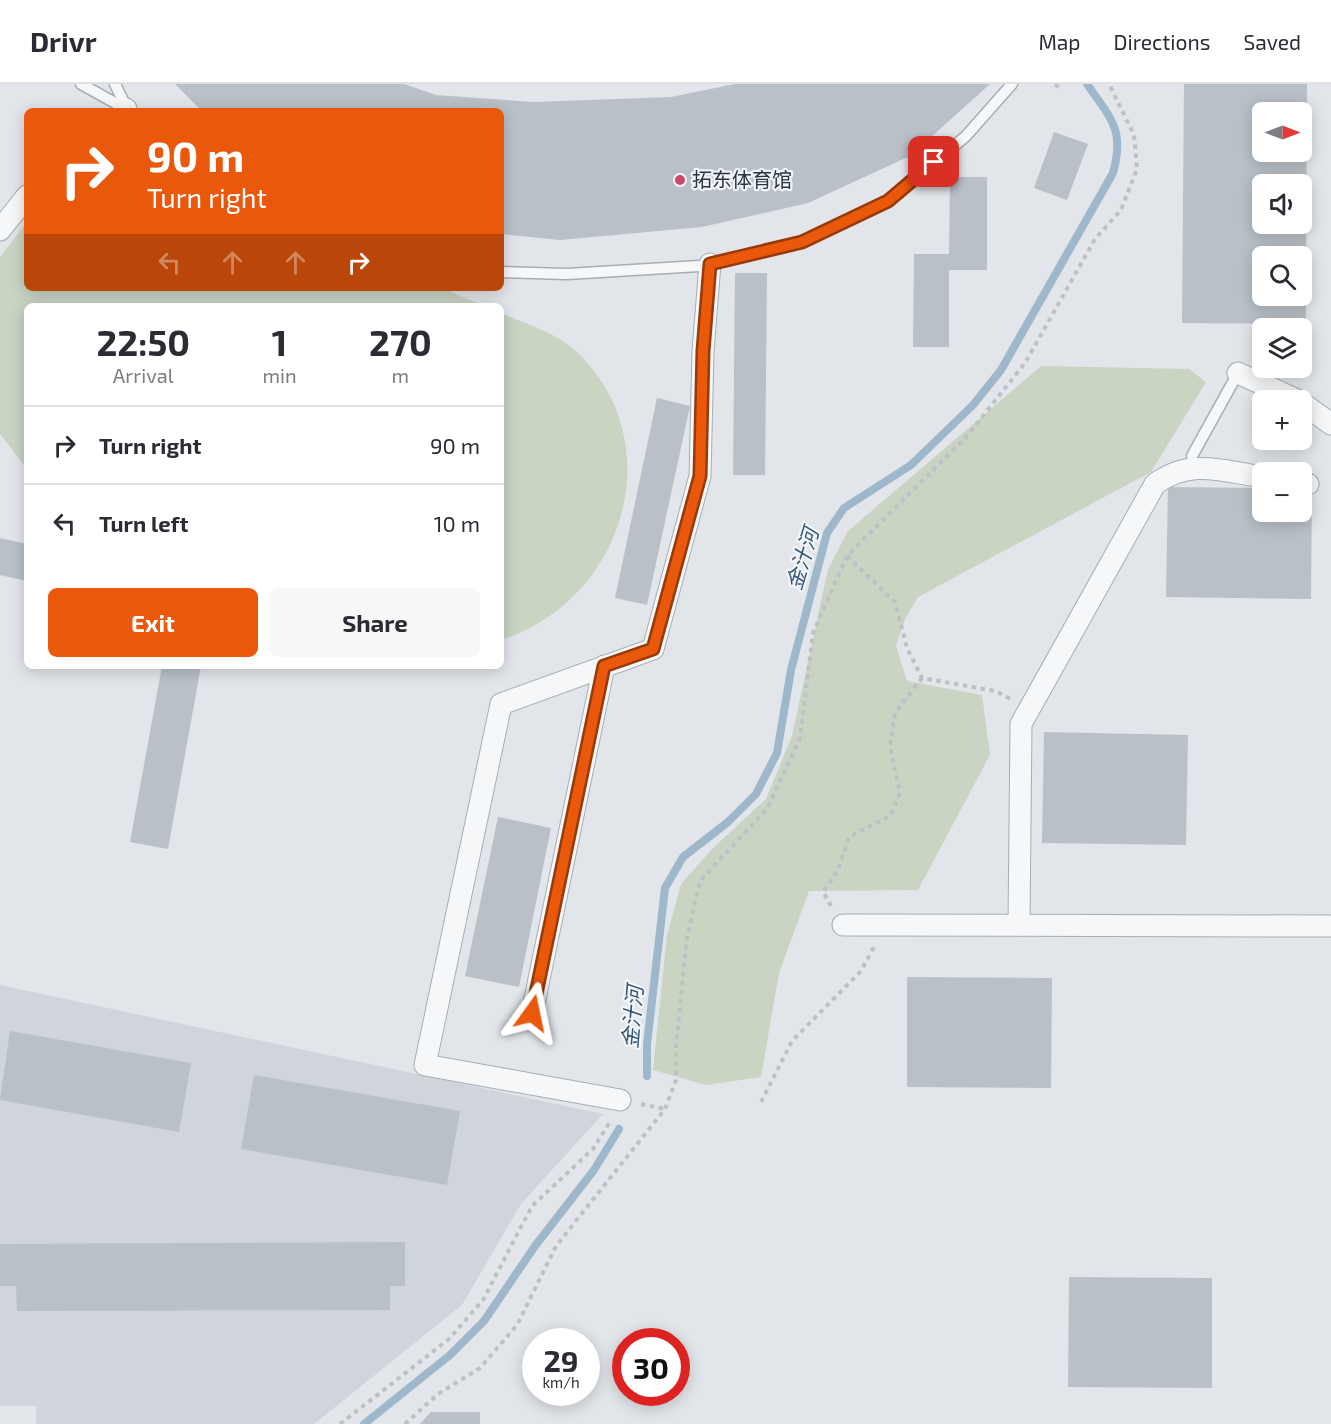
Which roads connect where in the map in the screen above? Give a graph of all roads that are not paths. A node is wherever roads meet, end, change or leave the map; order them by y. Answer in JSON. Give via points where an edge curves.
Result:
{"nodes":[{"id":1,"x":81,"y":84,"type":"edge"},
{"id":2,"x":115,"y":84,"type":"edge"},
{"id":3,"x":1012,"y":84,"type":"edge"},
{"id":4,"x":123,"y":108,"type":"edge"},
{"id":5,"x":125,"y":108,"type":"edge"},
{"id":6,"x":24,"y":200,"type":"edge"},
{"id":7,"x":0,"y":230,"type":"edge"},
{"id":8,"x":710,"y":264,"type":"junction"},
{"id":9,"x":504,"y":272,"type":"edge"},
{"id":10,"x":1238,"y":373,"type":"joint"},
{"id":11,"x":1275,"y":390,"type":"edge"},
{"id":12,"x":1312,"y":410,"type":"edge"},
{"id":13,"x":1331,"y":423,"type":"edge"},
{"id":14,"x":1192,"y":456,"type":"dead end"},
{"id":15,"x":1252,"y":475,"type":"edge"},
{"id":16,"x":604,"y":666,"type":"junction"},
{"id":17,"x":843,"y":925,"type":"road end"},
{"id":18,"x":1019,"y":925,"type":"junction"},
{"id":19,"x":1331,"y":926,"type":"edge"},
{"id":20,"x":532,"y":1013,"type":"dead end"},
{"id":21,"x":620,"y":1100,"type":"road end"}],
"edges":[{"from":1,"to":4,"type":"lane"},
{"from":2,"to":5,"type":"lane"},
{"from":3,"to":8,"type":"lane","via":[[966,136],[888,201],[802,242]]},
{"from":6,"to":7,"type":"street"},
{"from":8,"to":9,"type":"lane","via":[[567,274]]},
{"from":8,"to":16,"type":"street","via":[[700,476],[653,649]]},
{"from":10,"to":11,"type":"street"},
{"from":10,"to":14,"type":"lane"},
{"from":12,"to":13,"type":"street"},
{"from":15,"to":18,"type":"street","via":[[1200,467],[1172,471],[1155,484],[1021,724]]},
{"from":16,"to":20,"type":"street"},
{"from":16,"to":21,"type":"street","via":[[501,704],[425,1065]]},
{"from":17,"to":18,"type":"street"},
{"from":18,"to":19,"type":"street"}]}
